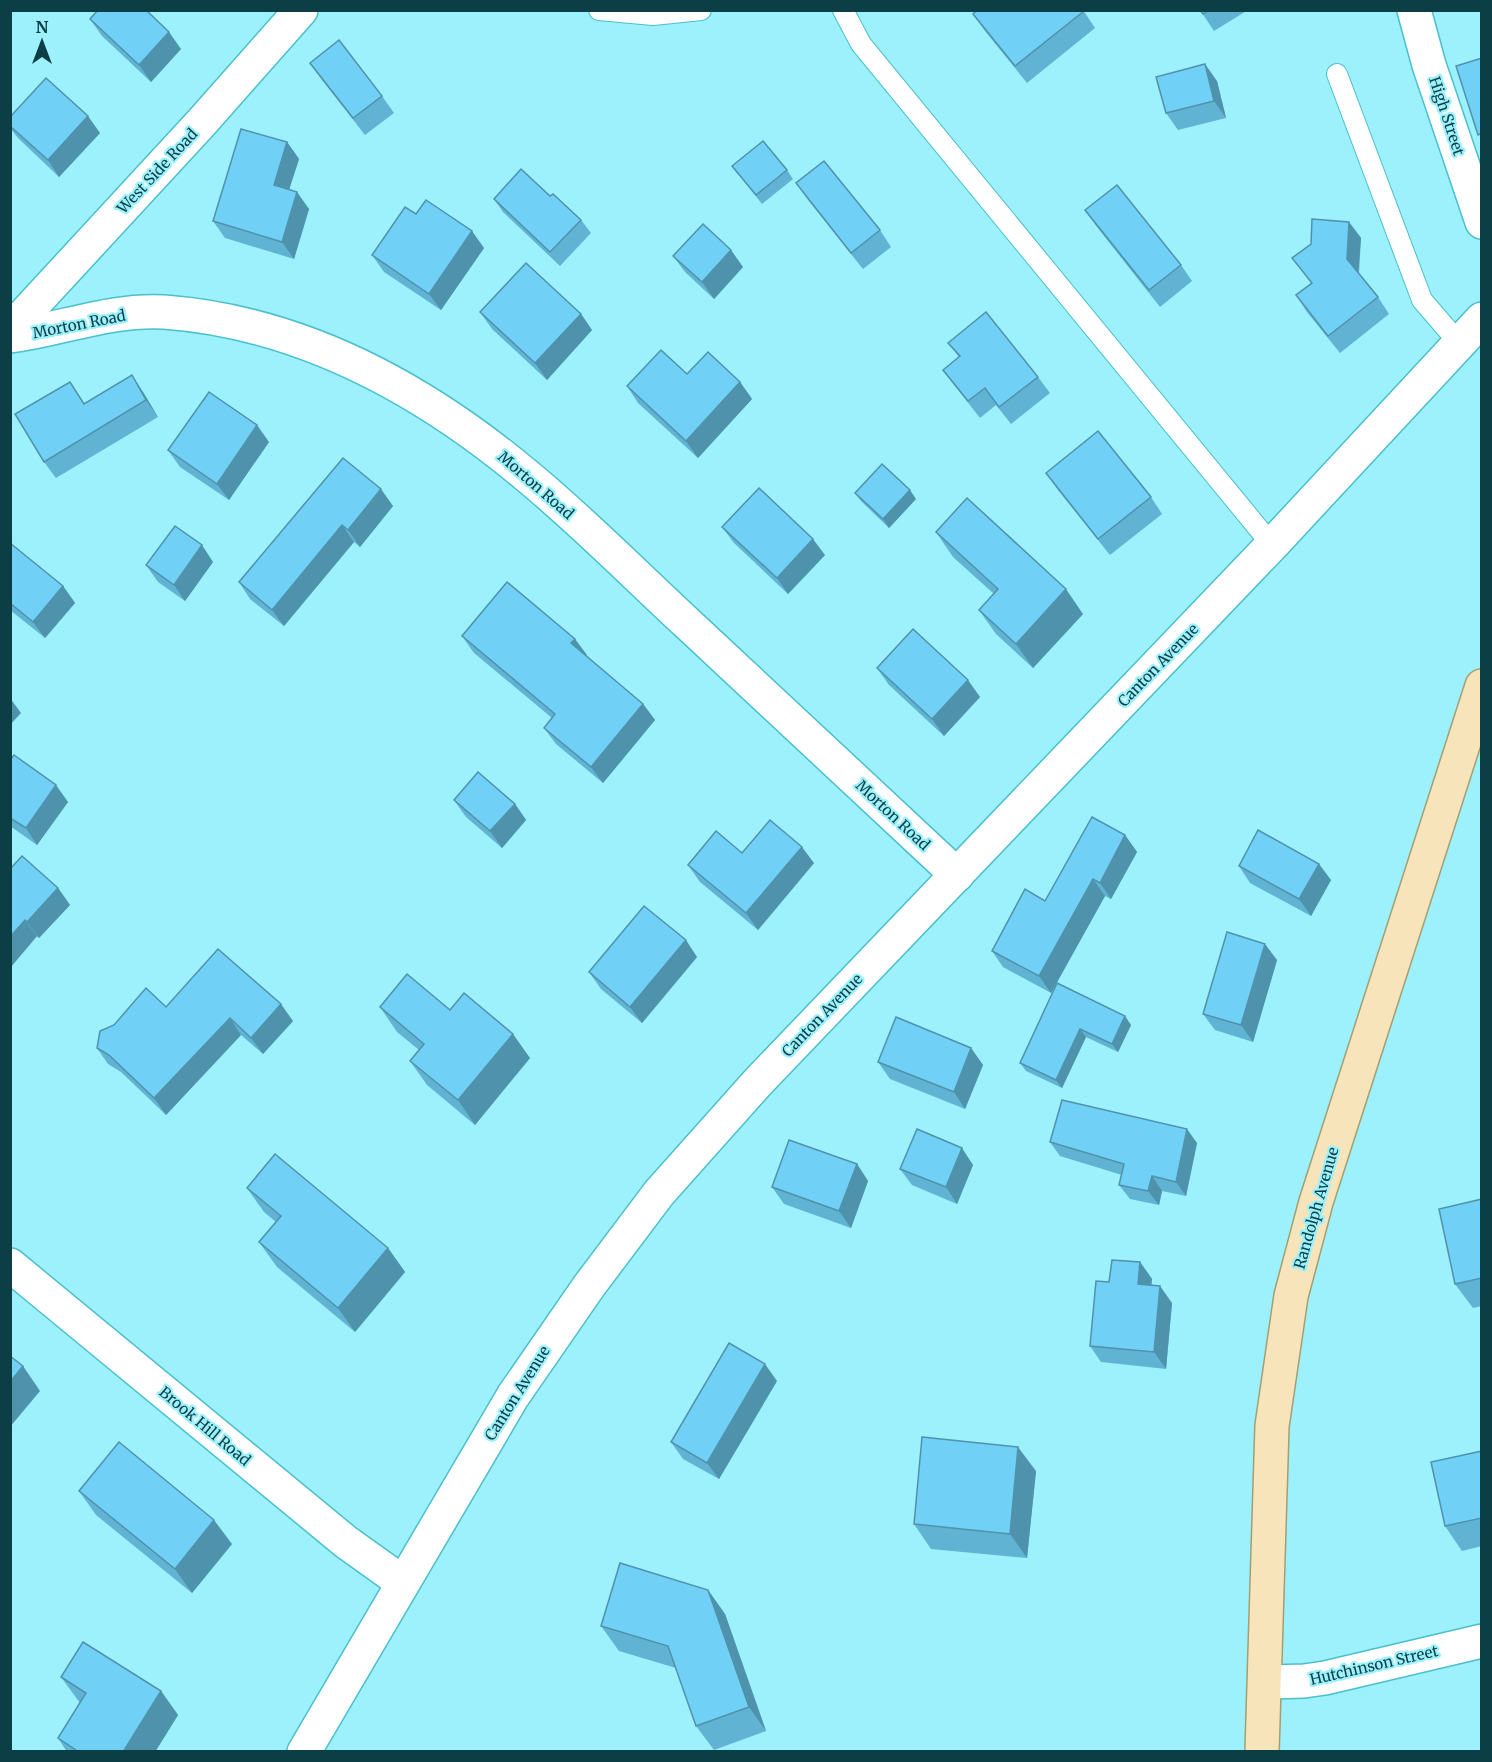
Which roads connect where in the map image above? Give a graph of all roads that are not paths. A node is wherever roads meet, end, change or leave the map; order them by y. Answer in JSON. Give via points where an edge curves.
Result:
{"nodes":[{"id":1,"x":301,"y":10,"type":"edge"},
{"id":2,"x":599,"y":10,"type":"edge"},
{"id":3,"x":702,"y":10,"type":"edge"},
{"id":4,"x":843,"y":10,"type":"edge"},
{"id":5,"x":1414,"y":10,"type":"edge"},
{"id":6,"x":1337,"y":74,"type":"dead end"},
{"id":7,"x":1482,"y":222,"type":"edge"},
{"id":8,"x":1482,"y":320,"type":"edge"},
{"id":9,"x":10,"y":330,"type":"edge"},
{"id":10,"x":10,"y":336,"type":"edge"},
{"id":11,"x":1462,"y":347,"type":"edge"},
{"id":12,"x":1272,"y":545,"type":"junction"},
{"id":13,"x":1482,"y":686,"type":"edge"},
{"id":14,"x":957,"y":875,"type":"junction"},
{"id":15,"x":10,"y":1265,"type":"edge"},
{"id":16,"x":402,"y":1581,"type":"junction"},
{"id":17,"x":1482,"y":1641,"type":"edge"},
{"id":18,"x":1266,"y":1682,"type":"junction"},
{"id":19,"x":304,"y":1752,"type":"edge"},
{"id":20,"x":1262,"y":1752,"type":"edge"}],
"edges":[{"from":1,"to":9,"type":"street","name":"West Side Road"},
{"from":2,"to":3,"type":"lane","via":[[653,15]]},
{"from":4,"to":12,"type":"lane","via":[[861,44]]},
{"from":5,"to":7,"type":"street","name":"High Street"},
{"from":6,"to":11,"type":"lane","via":[[1422,300]]},
{"from":8,"to":11,"type":"street","name":"Canton Avenue"},
{"from":10,"to":14,"type":"street","name":"Morton Road","via":[[104,316],[161,312],[191,315],[281,335],[381,376],[449,417],[528,476]]},
{"from":11,"to":12,"type":"street","name":"Canton Avenue"},
{"from":12,"to":14,"type":"street","name":"Canton Avenue"},
{"from":13,"to":18,"type":"main road","name":"Randolph Avenue","via":[[1322,1181],[1292,1296],[1272,1426]]},
{"from":14,"to":16,"type":"street","name":"Canton Avenue","via":[[758,1082],[640,1218],[513,1396]]},
{"from":15,"to":16,"type":"street","name":"Brook Hill Road","via":[[346,1542]]},
{"from":16,"to":19,"type":"street","name":"Canton Avenue"},
{"from":17,"to":18,"type":"street","name":"Hutchinson Street","via":[[1325,1678]]},
{"from":18,"to":20,"type":"main road","name":"Randolph Avenue"}]}
